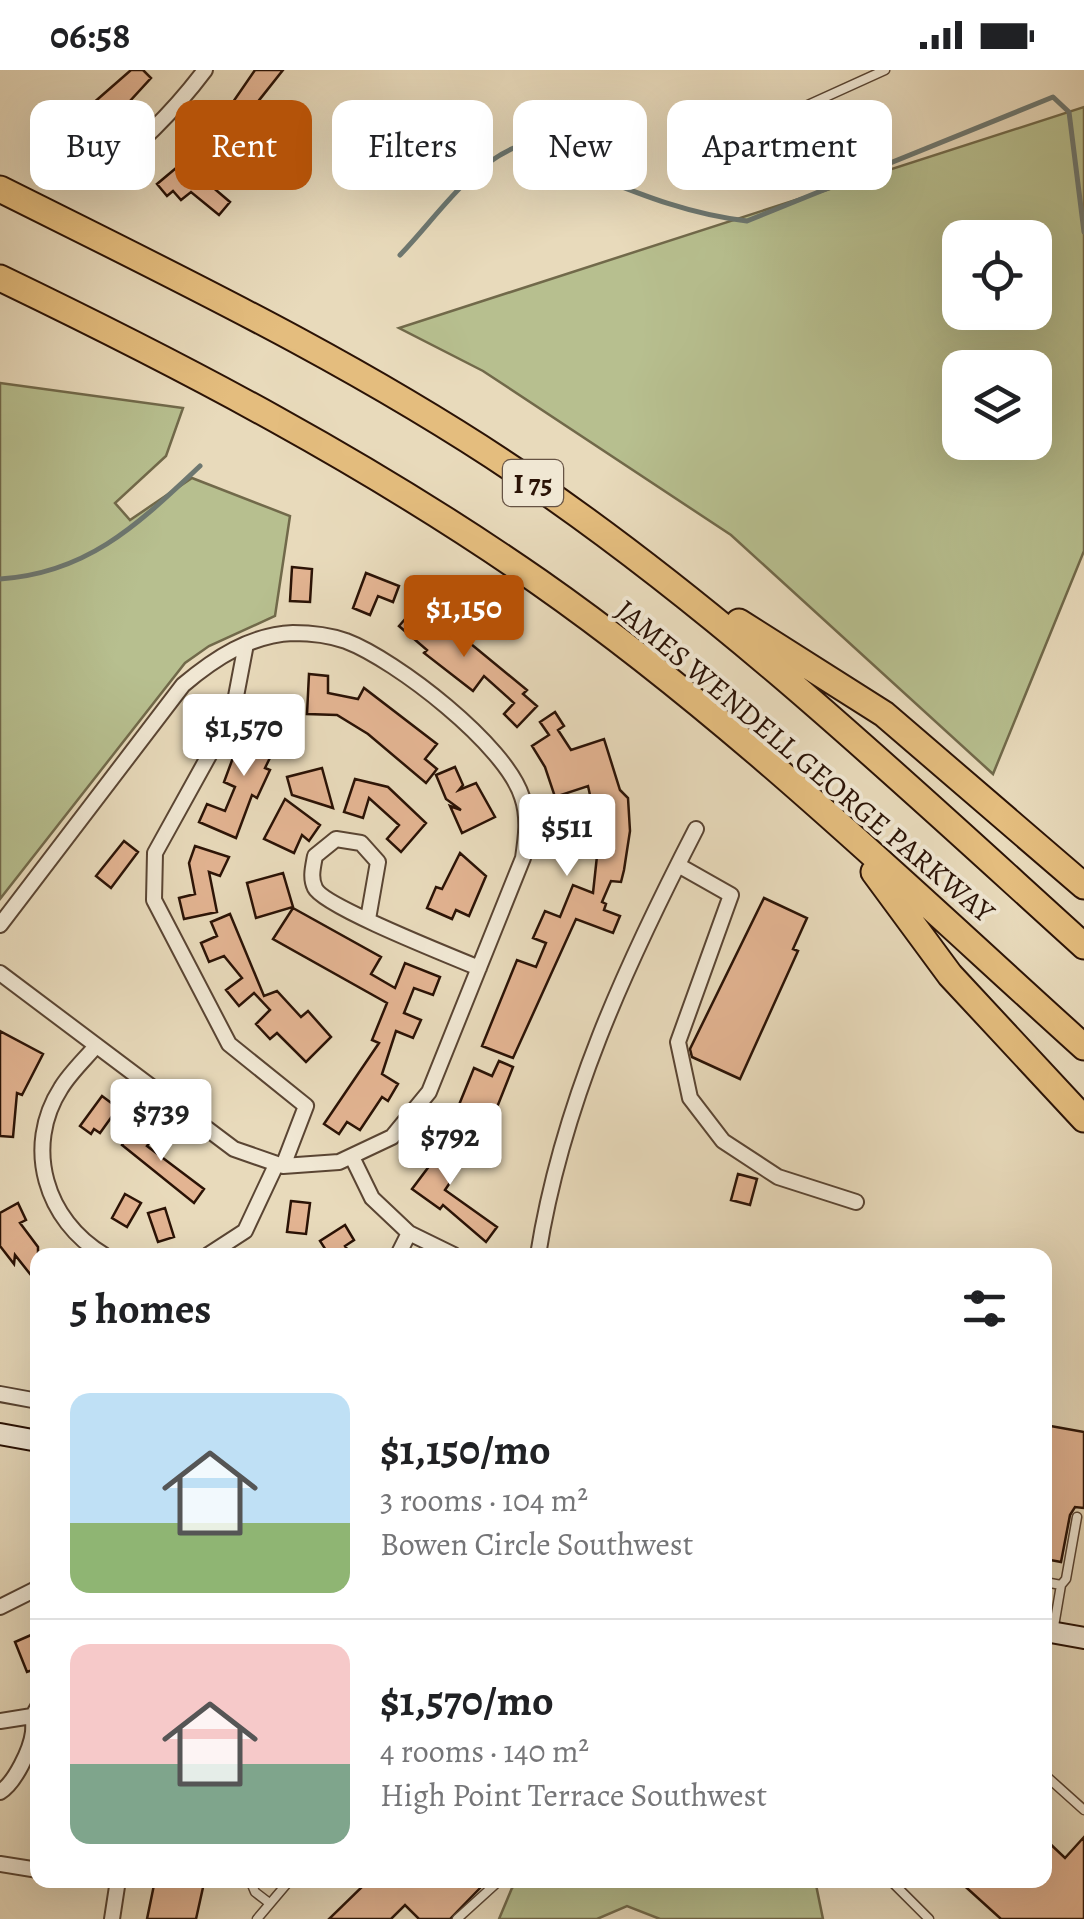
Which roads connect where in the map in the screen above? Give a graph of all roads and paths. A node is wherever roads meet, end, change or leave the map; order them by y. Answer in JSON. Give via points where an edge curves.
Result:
{"nodes":[{"id":1,"x":204,"y":70,"type":"edge"},
{"id":2,"x":885,"y":70,"type":"edge"},
{"id":3,"x":819,"y":100,"type":"edge"},
{"id":4,"x":155,"y":129,"type":"edge"},
{"id":5,"x":0,"y":188,"type":"edge"},
{"id":6,"x":0,"y":278,"type":"edge"},
{"id":7,"x":662,"y":576,"type":"junction"},
{"id":8,"x":246,"y":644,"type":"junction"},
{"id":9,"x":696,"y":830,"type":"dead end"},
{"id":10,"x":678,"y":865,"type":"junction"},
{"id":11,"x":878,"y":870,"type":"junction"},
{"id":12,"x":1084,"y":886,"type":"edge"},
{"id":13,"x":368,"y":919,"type":"junction"},
{"id":14,"x":0,"y":925,"type":"edge"},
{"id":15,"x":1084,"y":946,"type":"edge"},
{"id":16,"x":478,"y":968,"type":"junction"},
{"id":17,"x":0,"y":974,"type":"edge"},
{"id":18,"x":96,"y":1046,"type":"junction"},
{"id":19,"x":1084,"y":1047,"type":"edge"},
{"id":20,"x":1084,"y":1119,"type":"edge"},
{"id":21,"x":352,"y":1158,"type":"junction"},
{"id":22,"x":279,"y":1165,"type":"junction"},
{"id":23,"x":856,"y":1202,"type":"dead end"},
{"id":24,"x":409,"y":1233,"type":"junction"},
{"id":25,"x":93,"y":1248,"type":"edge"},
{"id":26,"x":219,"y":1248,"type":"edge"},
{"id":27,"x":402,"y":1248,"type":"edge"},
{"id":28,"x":440,"y":1248,"type":"edge"},
{"id":29,"x":540,"y":1248,"type":"edge"},
{"id":30,"x":0,"y":1394,"type":"edge"},
{"id":31,"x":30,"y":1400,"type":"edge"},
{"id":32,"x":0,"y":1434,"type":"edge"},
{"id":33,"x":30,"y":1439,"type":"edge"},
{"id":34,"x":1077,"y":1517,"type":"dead end"},
{"id":35,"x":1052,"y":1583,"type":"edge"},
{"id":36,"x":1061,"y":1585,"type":"junction"},
{"id":37,"x":30,"y":1592,"type":"edge"},
{"id":38,"x":0,"y":1606,"type":"edge"},
{"id":39,"x":1052,"y":1620,"type":"edge"},
{"id":40,"x":1052,"y":1633,"type":"edge"},
{"id":41,"x":1084,"y":1638,"type":"edge"},
{"id":42,"x":30,"y":1712,"type":"edge"},
{"id":43,"x":0,"y":1721,"type":"edge"},
{"id":44,"x":30,"y":1744,"type":"edge"},
{"id":45,"x":1052,"y":1781,"type":"edge"},
{"id":46,"x":0,"y":1792,"type":"edge"},
{"id":47,"x":1084,"y":1810,"type":"edge"},
{"id":48,"x":0,"y":1864,"type":"edge"},
{"id":49,"x":30,"y":1869,"type":"edge"},
{"id":50,"x":117,"y":1888,"type":"edge"},
{"id":51,"x":253,"y":1888,"type":"edge"},
{"id":52,"x":282,"y":1888,"type":"edge"},
{"id":53,"x":491,"y":1888,"type":"edge"},
{"id":54,"x":898,"y":1888,"type":"edge"},
{"id":55,"x":268,"y":1902,"type":"junction"},
{"id":56,"x":112,"y":1919,"type":"edge"},
{"id":57,"x":257,"y":1919,"type":"edge"},
{"id":58,"x":458,"y":1919,"type":"edge"},
{"id":59,"x":929,"y":1919,"type":"edge"}],
"edges":[{"from":1,"to":4,"type":"street"},
{"from":2,"to":3,"type":"lane"},
{"from":5,"to":7,"type":"highway","name":"JAMES WENDELL GEORGE PARKWAY","number":"I 75","via":[[370,381],[528,480]]},
{"from":6,"to":11,"type":"highway","name":"JAMES WENDELL GEORGE PARKWAY","number":"I 75","via":[[210,382],[419,501],[541,583],[660,673]]},
{"from":7,"to":12,"type":"highway","via":[[848,688]]},
{"from":7,"to":15,"type":"highway","name":"JAMES WENDELL GEORGE PARKWAY","number":"I 75"},
{"from":8,"to":14,"type":"street","via":[[183,685]]},
{"from":8,"to":16,"type":"street","via":[[315,634],[372,654],[437,702],[510,772],[523,798],[523,858]]},
{"from":8,"to":22,"type":"street","via":[[234,712],[155,853],[154,900],[230,1044],[306,1106]]},
{"from":9,"to":10,"type":"street"},
{"from":10,"to":23,"type":"street","via":[[731,896],[678,1042],[690,1098],[723,1141],[778,1176]]},
{"from":10,"to":29,"type":"street","via":[[626,965],[584,1075]]},
{"from":11,"to":19,"type":"highway","name":"JAMES WENDELL GEORGE PARKWAY","number":"I 75"},
{"from":11,"to":20,"type":"highway","via":[[950,975]]},
{"from":13,"to":13,"type":"street","via":[[316,890],[315,856],[336,839],[362,843],[378,862]]},
{"from":13,"to":16,"type":"street"},
{"from":16,"to":21,"type":"street","via":[[429,1092],[392,1137]]},
{"from":17,"to":18,"type":"street"},
{"from":18,"to":22,"type":"street","via":[[234,1150]]},
{"from":18,"to":25,"type":"street","via":[[61,1086],[41,1162],[58,1214]]},
{"from":21,"to":22,"type":"street","via":[[311,1167]]},
{"from":21,"to":24,"type":"street","via":[[372,1198]]},
{"from":22,"to":26,"type":"street","via":[[245,1231]]},
{"from":24,"to":27,"type":"street"},
{"from":24,"to":28,"type":"street"},
{"from":30,"to":31,"type":"street"},
{"from":32,"to":33,"type":"main road"},
{"from":34,"to":36,"type":"lane"},
{"from":35,"to":36,"type":"lane"},
{"from":36,"to":39,"type":"lane"},
{"from":37,"to":38,"type":"street"},
{"from":40,"to":41,"type":"main road"},
{"from":42,"to":43,"type":"street"},
{"from":44,"to":46,"type":"street"},
{"from":45,"to":47,"type":"lane"},
{"from":48,"to":49,"type":"street"},
{"from":50,"to":56,"type":"street"},
{"from":51,"to":55,"type":"lane"},
{"from":52,"to":55,"type":"lane"},
{"from":53,"to":58,"type":"lane"},
{"from":54,"to":59,"type":"lane"},
{"from":55,"to":57,"type":"lane"}]}
